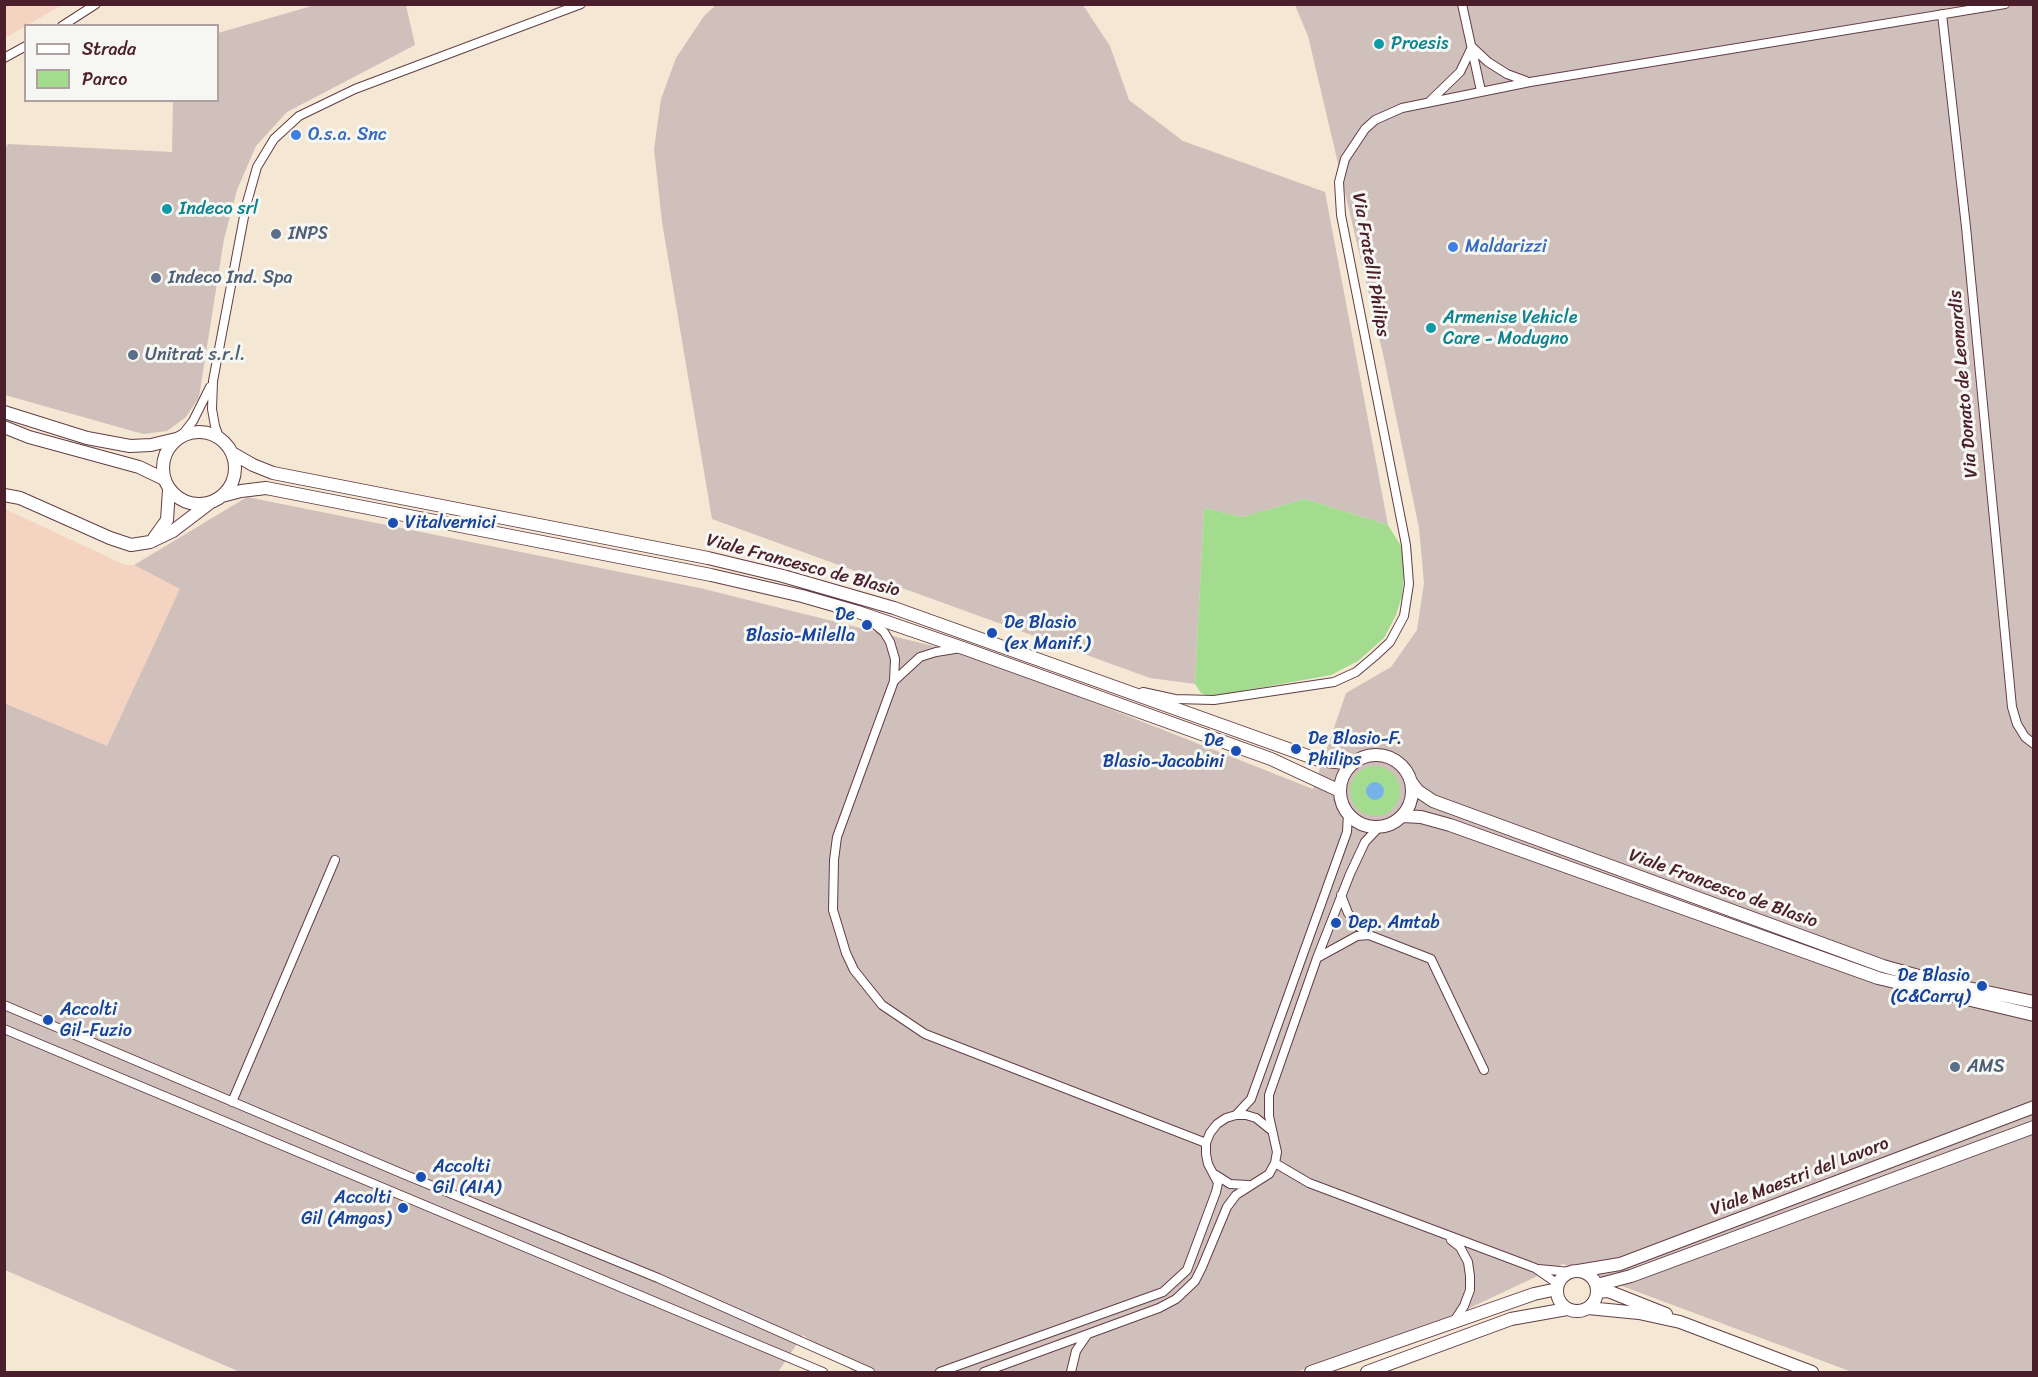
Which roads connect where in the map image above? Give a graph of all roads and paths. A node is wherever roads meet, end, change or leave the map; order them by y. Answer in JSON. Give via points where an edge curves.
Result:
{"nodes":[{"id":1,"x":96,"y":4,"type":"edge"},
{"id":2,"x":582,"y":4,"type":"edge"},
{"id":3,"x":1462,"y":4,"type":"edge"},
{"id":4,"x":2006,"y":4,"type":"edge"},
{"id":5,"x":1942,"y":14,"type":"junction"},
{"id":6,"x":65,"y":24,"type":"edge"},
{"id":7,"x":24,"y":47,"type":"edge"},
{"id":8,"x":1472,"y":47,"type":"junction"},
{"id":9,"x":4,"y":58,"type":"edge"},
{"id":10,"x":1530,"y":82,"type":"junction"},
{"id":11,"x":1481,"y":91,"type":"junction"},
{"id":12,"x":1429,"y":102,"type":"junction"},
{"id":13,"x":213,"y":381,"type":"junction"},
{"id":14,"x":4,"y":412,"type":"edge"},
{"id":15,"x":4,"y":427,"type":"edge"},
{"id":16,"x":179,"y":437,"type":"junction"},
{"id":17,"x":219,"y":437,"type":"junction"},
{"id":18,"x":232,"y":453,"type":"junction"},
{"id":19,"x":167,"y":484,"type":"junction"},
{"id":20,"x":4,"y":495,"type":"edge"},
{"id":21,"x":216,"y":499,"type":"junction"},
{"id":22,"x":150,"y":542,"type":"junction"},
{"id":23,"x":858,"y":612,"type":"junction"},
{"id":24,"x":963,"y":648,"type":"junction"},
{"id":25,"x":894,"y":681,"type":"junction"},
{"id":26,"x":1095,"y":681,"type":"junction"},
{"id":27,"x":2034,"y":744,"type":"edge"},
{"id":28,"x":1352,"y":764,"type":"junction"},
{"id":29,"x":1411,"y":782,"type":"junction"},
{"id":30,"x":1340,"y":791,"type":"junction"},
{"id":31,"x":1348,"y":814,"type":"junction"},
{"id":32,"x":1402,"y":816,"type":"junction"},
{"id":33,"x":1379,"y":827,"type":"junction"},
{"id":34,"x":334,"y":861,"type":"dead end"},
{"id":35,"x":1341,"y":895,"type":"junction"},
{"id":36,"x":1369,"y":935,"type":"junction"},
{"id":37,"x":1317,"y":958,"type":"junction"},
{"id":38,"x":2034,"y":1002,"type":"edge"},
{"id":39,"x":4,"y":1005,"type":"edge"},
{"id":40,"x":2034,"y":1015,"type":"edge"},
{"id":41,"x":4,"y":1029,"type":"edge"},
{"id":42,"x":1484,"y":1070,"type":"dead end"},
{"id":43,"x":232,"y":1102,"type":"junction"},
{"id":44,"x":2034,"y":1107,"type":"edge"},
{"id":45,"x":1236,"y":1115,"type":"junction"},
{"id":46,"x":2034,"y":1127,"type":"edge"},
{"id":47,"x":1271,"y":1131,"type":"junction"},
{"id":48,"x":1206,"y":1143,"type":"junction"},
{"id":49,"x":1275,"y":1164,"type":"junction"},
{"id":50,"x":1214,"y":1173,"type":"junction"},
{"id":51,"x":1249,"y":1185,"type":"junction"},
{"id":52,"x":1444,"y":1234,"type":"junction"},
{"id":53,"x":1535,"y":1268,"type":"junction"},
{"id":54,"x":1574,"y":1271,"type":"junction"},
{"id":55,"x":1558,"y":1286,"type":"junction"},
{"id":56,"x":1597,"y":1288,"type":"junction"},
{"id":57,"x":1588,"y":1308,"type":"junction"},
{"id":58,"x":1567,"y":1309,"type":"junction"},
{"id":59,"x":1680,"y":1322,"type":"junction"},
{"id":60,"x":1453,"y":1323,"type":"junction"},
{"id":61,"x":1087,"y":1334,"type":"junction"},
{"id":62,"x":823,"y":1372,"type":"edge"},
{"id":63,"x":870,"y":1372,"type":"edge"},
{"id":64,"x":940,"y":1372,"type":"edge"},
{"id":65,"x":984,"y":1372,"type":"edge"},
{"id":66,"x":1071,"y":1372,"type":"edge"},
{"id":67,"x":1311,"y":1372,"type":"edge"},
{"id":68,"x":1367,"y":1372,"type":"edge"},
{"id":69,"x":1812,"y":1372,"type":"edge"}],
"edges":[{"from":1,"to":6,"type":"street"},
{"from":2,"to":13,"type":"street","via":[[355,89],[299,116],[274,139],[257,167],[246,206]]},
{"from":3,"to":8,"type":"street"},
{"from":4,"to":5,"type":"street","name":"Via Fratelli Philips"},
{"from":5,"to":10,"type":"street","name":"Via Fratelli Philips"},
{"from":5,"to":27,"type":"street","name":"Via Donato de Leonardis","via":[[2012,707],[2017,724]]},
{"from":7,"to":9,"type":"street"},
{"from":8,"to":10,"type":"street","via":[[1507,74]]},
{"from":8,"to":11,"type":"street"},
{"from":8,"to":12,"type":"street","via":[[1460,72]]},
{"from":10,"to":11,"type":"street","name":"Via Fratelli Philips"},
{"from":11,"to":12,"type":"street","name":"Via Fratelli Philips"},
{"from":12,"to":26,"type":"street","name":"Via Fratelli Philips","via":[[1375,120],[1345,159],[1339,182],[1341,215],[1406,545],[1408,597],[1404,616],[1390,642],[1356,672],[1334,682],[1236,698],[1175,699]]},
{"from":13,"to":16,"type":"street"},
{"from":13,"to":17,"type":"street","via":[[212,409]]},
{"from":14,"to":16,"type":"street","via":[[87,438],[130,446]]},
{"from":15,"to":19,"type":"street","via":[[140,467]]},
{"from":16,"to":17,"type":"street","via":[[200,432]]},
{"from":16,"to":19,"type":"street","via":[[164,457]]},
{"from":17,"to":18,"type":"street"},
{"from":18,"to":21,"type":"street","via":[[234,477],[229,488]]},
{"from":18,"to":26,"type":"street","name":"Viale Francesco de Blasio","via":[[273,473],[783,576],[894,609]]},
{"from":19,"to":21,"type":"street","via":[[178,498],[189,503]]},
{"from":19,"to":22,"type":"street","via":[[168,520]]},
{"from":20,"to":22,"type":"street","via":[[20,498],[121,542]]},
{"from":21,"to":22,"type":"street","via":[[173,531]]},
{"from":21,"to":23,"type":"street","name":"Viale Francesco de Blasio","via":[[267,488],[749,583]]},
{"from":23,"to":24,"type":"street","name":"Viale Francesco de Blasio"},
{"from":23,"to":25,"type":"street","via":[[884,632],[890,642],[895,658]]},
{"from":24,"to":25,"type":"street","via":[[920,657]]},
{"from":24,"to":30,"type":"street","name":"Viale Francesco de Blasio","via":[[1271,759]]},
{"from":25,"to":48,"type":"street","via":[[837,837],[833,910],[854,970],[882,1005],[925,1034]]},
{"from":26,"to":28,"type":"street","name":"Viale Francesco de Blasio","via":[[1319,760]]},
{"from":28,"to":29,"type":"street","via":[[1371,755],[1391,758],[1400,764]]},
{"from":28,"to":30,"type":"street","via":[[1341,781]]},
{"from":29,"to":32,"type":"street","via":[[1409,806]]},
{"from":29,"to":38,"type":"street","name":"Viale Francesco de Blasio","via":[[1432,801],[1883,966]]},
{"from":30,"to":31,"type":"street"},
{"from":31,"to":33,"type":"street","via":[[1367,826]]},
{"from":31,"to":45,"type":"street","via":[[1347,832],[1251,1099]]},
{"from":32,"to":33,"type":"street"},
{"from":32,"to":40,"type":"street","name":"Viale Francesco de Blasio","via":[[1450,825],[1878,978]]},
{"from":33,"to":35,"type":"street","via":[[1365,842]]},
{"from":34,"to":43,"type":"street"},
{"from":35,"to":36,"type":"street","via":[[1348,913]]},
{"from":35,"to":37,"type":"street"},
{"from":36,"to":37,"type":"street","via":[[1357,936]]},
{"from":36,"to":42,"type":"street","via":[[1431,959]]},
{"from":37,"to":47,"type":"street","via":[[1269,1095]]},
{"from":39,"to":43,"type":"street"},
{"from":41,"to":62,"type":"street"},
{"from":43,"to":63,"type":"street","via":[[649,1275]]},
{"from":44,"to":54,"type":"street","name":"Viale Maestri del Lavoro","via":[[1620,1264]]},
{"from":45,"to":47,"type":"street","via":[[1256,1118]]},
{"from":45,"to":48,"type":"street","via":[[1217,1124]]},
{"from":46,"to":56,"type":"street","name":"Viale Maestri del Lavoro"},
{"from":47,"to":49,"type":"street","via":[[1276,1141]]},
{"from":48,"to":50,"type":"street","via":[[1208,1164]]},
{"from":49,"to":51,"type":"street","via":[[1260,1181]]},
{"from":49,"to":52,"type":"street","via":[[1309,1183]]},
{"from":50,"to":51,"type":"street","via":[[1230,1184]]},
{"from":50,"to":64,"type":"street","via":[[1216,1192],[1187,1270],[1163,1292]]},
{"from":51,"to":61,"type":"street","via":[[1227,1207],[1202,1267],[1186,1290],[1159,1308]]},
{"from":52,"to":53,"type":"street"},
{"from":52,"to":60,"type":"street","via":[[1460,1247],[1470,1276],[1470,1290]]},
{"from":53,"to":54,"type":"street"},
{"from":53,"to":55,"type":"street"},
{"from":54,"to":55,"type":"street","via":[[1561,1279]]},
{"from":54,"to":56,"type":"street","via":[[1589,1275]]},
{"from":55,"to":58,"type":"street","via":[[1559,1300]]},
{"from":55,"to":60,"type":"street"},
{"from":56,"to":57,"type":"street","via":[[1596,1298]]},
{"from":56,"to":59,"type":"street"},
{"from":57,"to":58,"type":"street"},
{"from":57,"to":59,"type":"street"},
{"from":58,"to":68,"type":"street","via":[[1511,1319]]},
{"from":59,"to":69,"type":"street"},
{"from":60,"to":67,"type":"street"},
{"from":61,"to":65,"type":"street"},
{"from":61,"to":66,"type":"street","via":[[1076,1351]]}]}
